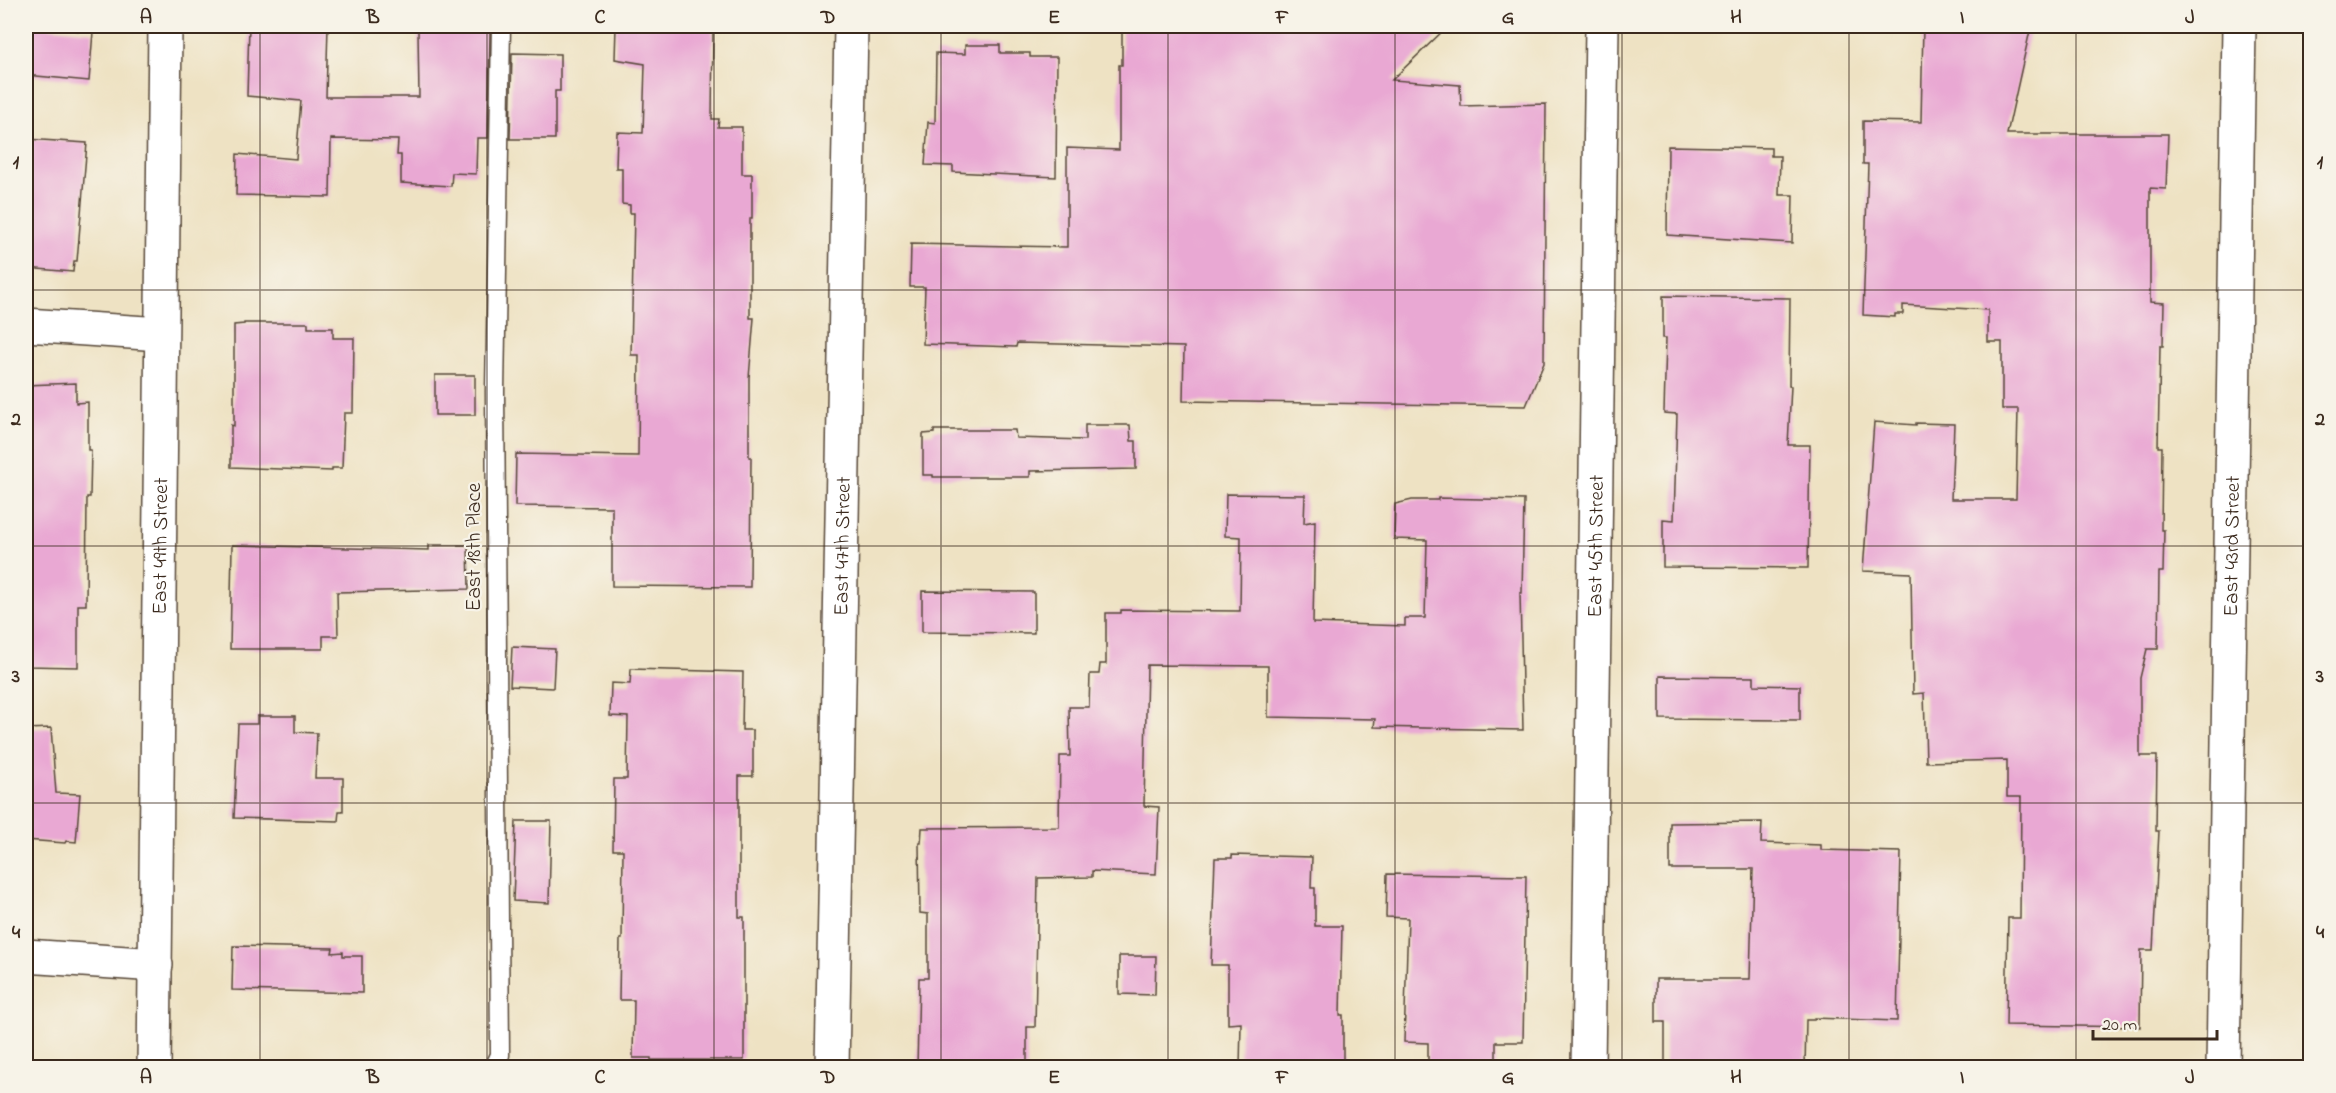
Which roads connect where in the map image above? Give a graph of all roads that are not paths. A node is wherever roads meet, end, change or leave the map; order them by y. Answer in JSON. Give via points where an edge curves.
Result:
{"nodes":[{"id":1,"x":165,"y":26,"type":"edge"},
{"id":2,"x":501,"y":26,"type":"edge"},
{"id":3,"x":851,"y":26,"type":"edge"},
{"id":4,"x":1602,"y":26,"type":"edge"},
{"id":5,"x":2239,"y":26,"type":"edge"},
{"id":6,"x":26,"y":325,"type":"edge"},
{"id":7,"x":161,"y":334,"type":"junction"},
{"id":8,"x":26,"y":956,"type":"edge"},
{"id":9,"x":156,"y":965,"type":"junction"},
{"id":10,"x":154,"y":1068,"type":"edge"},
{"id":11,"x":494,"y":1068,"type":"edge"},
{"id":12,"x":832,"y":1068,"type":"edge"},
{"id":13,"x":1588,"y":1068,"type":"edge"},
{"id":14,"x":2223,"y":1068,"type":"edge"}],
"edges":[{"from":1,"to":7,"type":"street","name":"East 49th Street"},
{"from":2,"to":11,"type":"lane","name":"East 18th Place","via":[[495,392],[500,1055]]},
{"from":3,"to":12,"type":"street","name":"East 47th Street"},
{"from":4,"to":13,"type":"street","name":"East 45th Street"},
{"from":5,"to":14,"type":"street","name":"East 43rd Street"},
{"from":6,"to":7,"type":"street"},
{"from":7,"to":9,"type":"street","name":"East 49th Street"},
{"from":8,"to":9,"type":"street"},
{"from":9,"to":10,"type":"street","name":"East 49th Street"}]}
